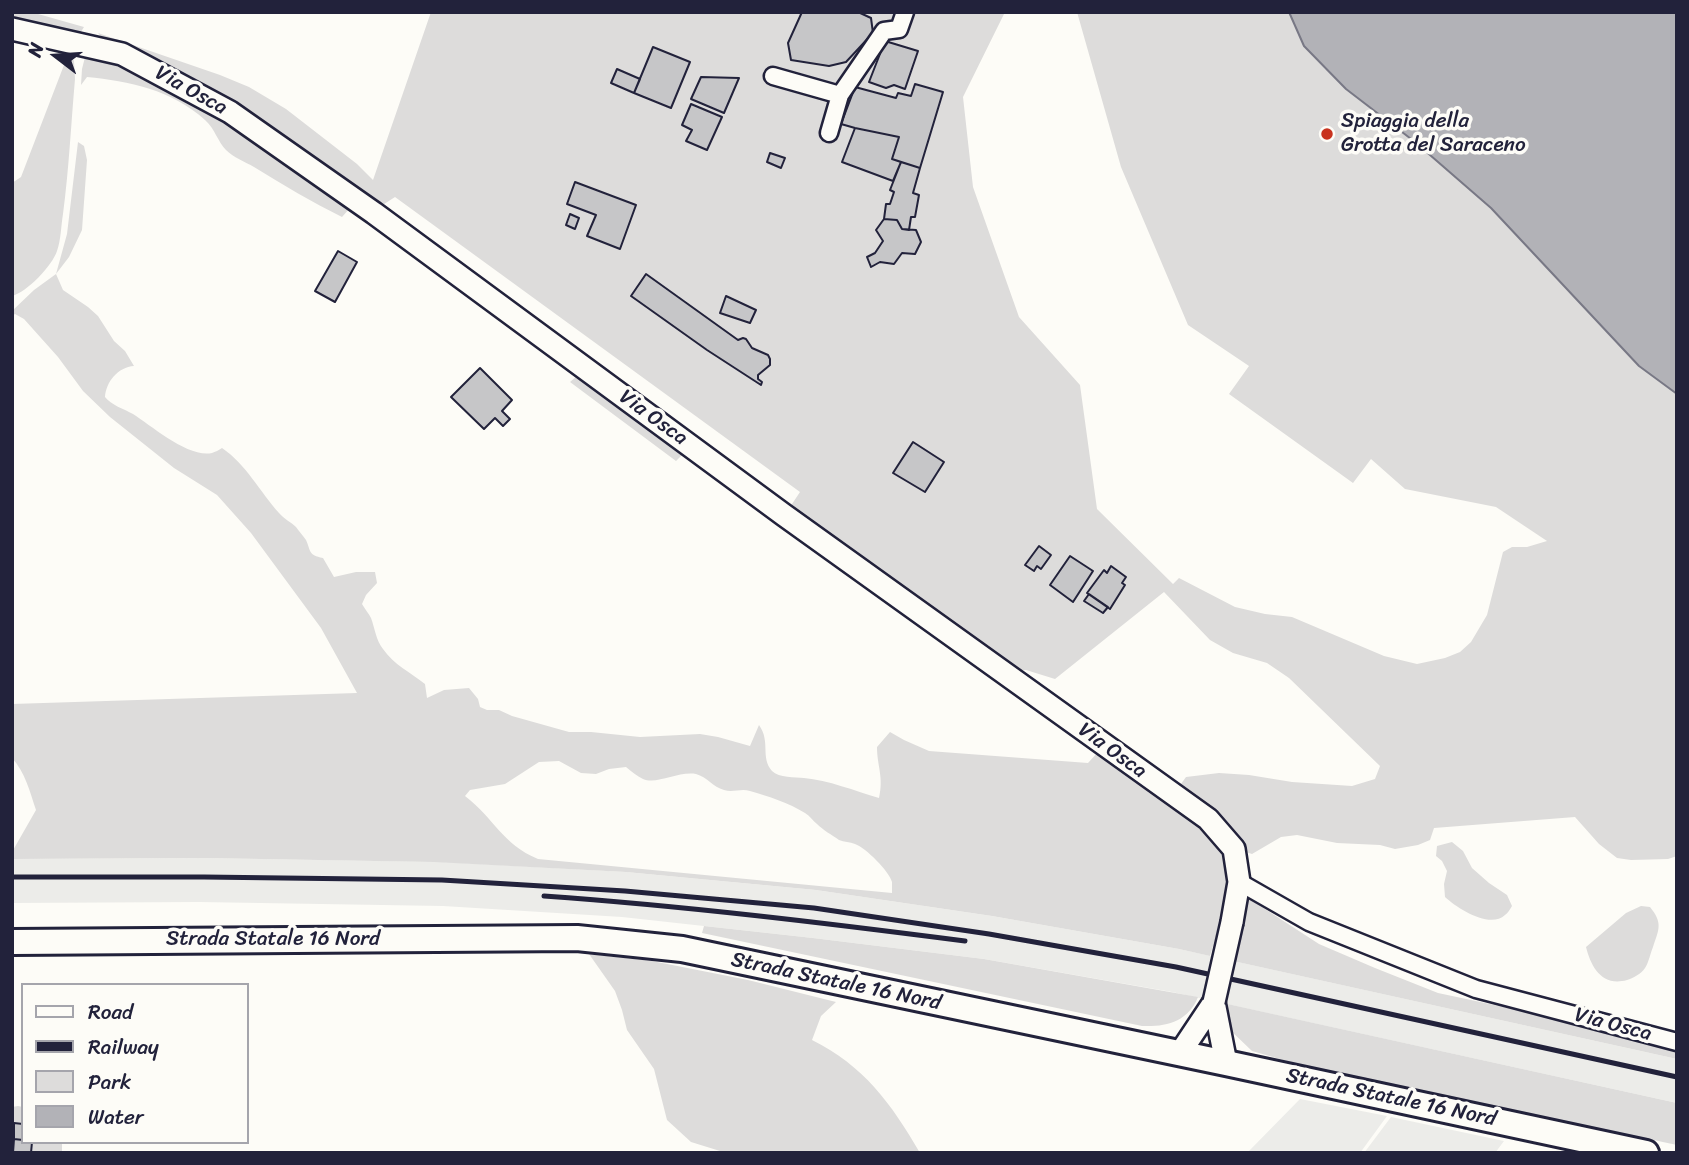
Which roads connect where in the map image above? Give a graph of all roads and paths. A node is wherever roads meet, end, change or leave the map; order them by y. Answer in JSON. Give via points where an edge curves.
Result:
{"nodes":[{"id":1,"x":905,"y":12,"type":"edge"},
{"id":2,"x":12,"y":29,"type":"edge"},
{"id":3,"x":773,"y":76,"type":"dead end"},
{"id":4,"x":840,"y":95,"type":"junction"},
{"id":5,"x":830,"y":133,"type":"dead end"},
{"id":6,"x":1239,"y":881,"type":"junction"},
{"id":7,"x":12,"y":942,"type":"edge"},
{"id":8,"x":1214,"y":1002,"type":"junction"},
{"id":9,"x":1677,"y":1042,"type":"edge"},
{"id":10,"x":1180,"y":1053,"type":"junction"},
{"id":11,"x":1226,"y":1063,"type":"junction"},
{"id":12,"x":1646,"y":1153,"type":"edge"}],
"edges":[{"from":1,"to":4,"type":"street","via":[[899,29],[884,31]]},
{"from":2,"to":6,"type":"street","name":"Via Osca","via":[[122,54],[230,112],[1208,819],[1234,849]]},
{"from":3,"to":4,"type":"street"},
{"from":4,"to":5,"type":"street"},
{"from":6,"to":8,"type":"street","name":"Via Osca","bridge":true},
{"from":6,"to":9,"type":"street","name":"Via Osca","via":[[1309,922],[1476,989]]},
{"from":7,"to":10,"type":"main road","name":"Strada Statale 16 Nord","via":[[577,938],[682,949]]},
{"from":8,"to":10,"type":"street"},
{"from":8,"to":11,"type":"street"},
{"from":10,"to":11,"type":"main road","name":"Strada Statale 16 Nord"},
{"from":11,"to":12,"type":"main road","name":"Strada Statale 16 Nord"}]}
